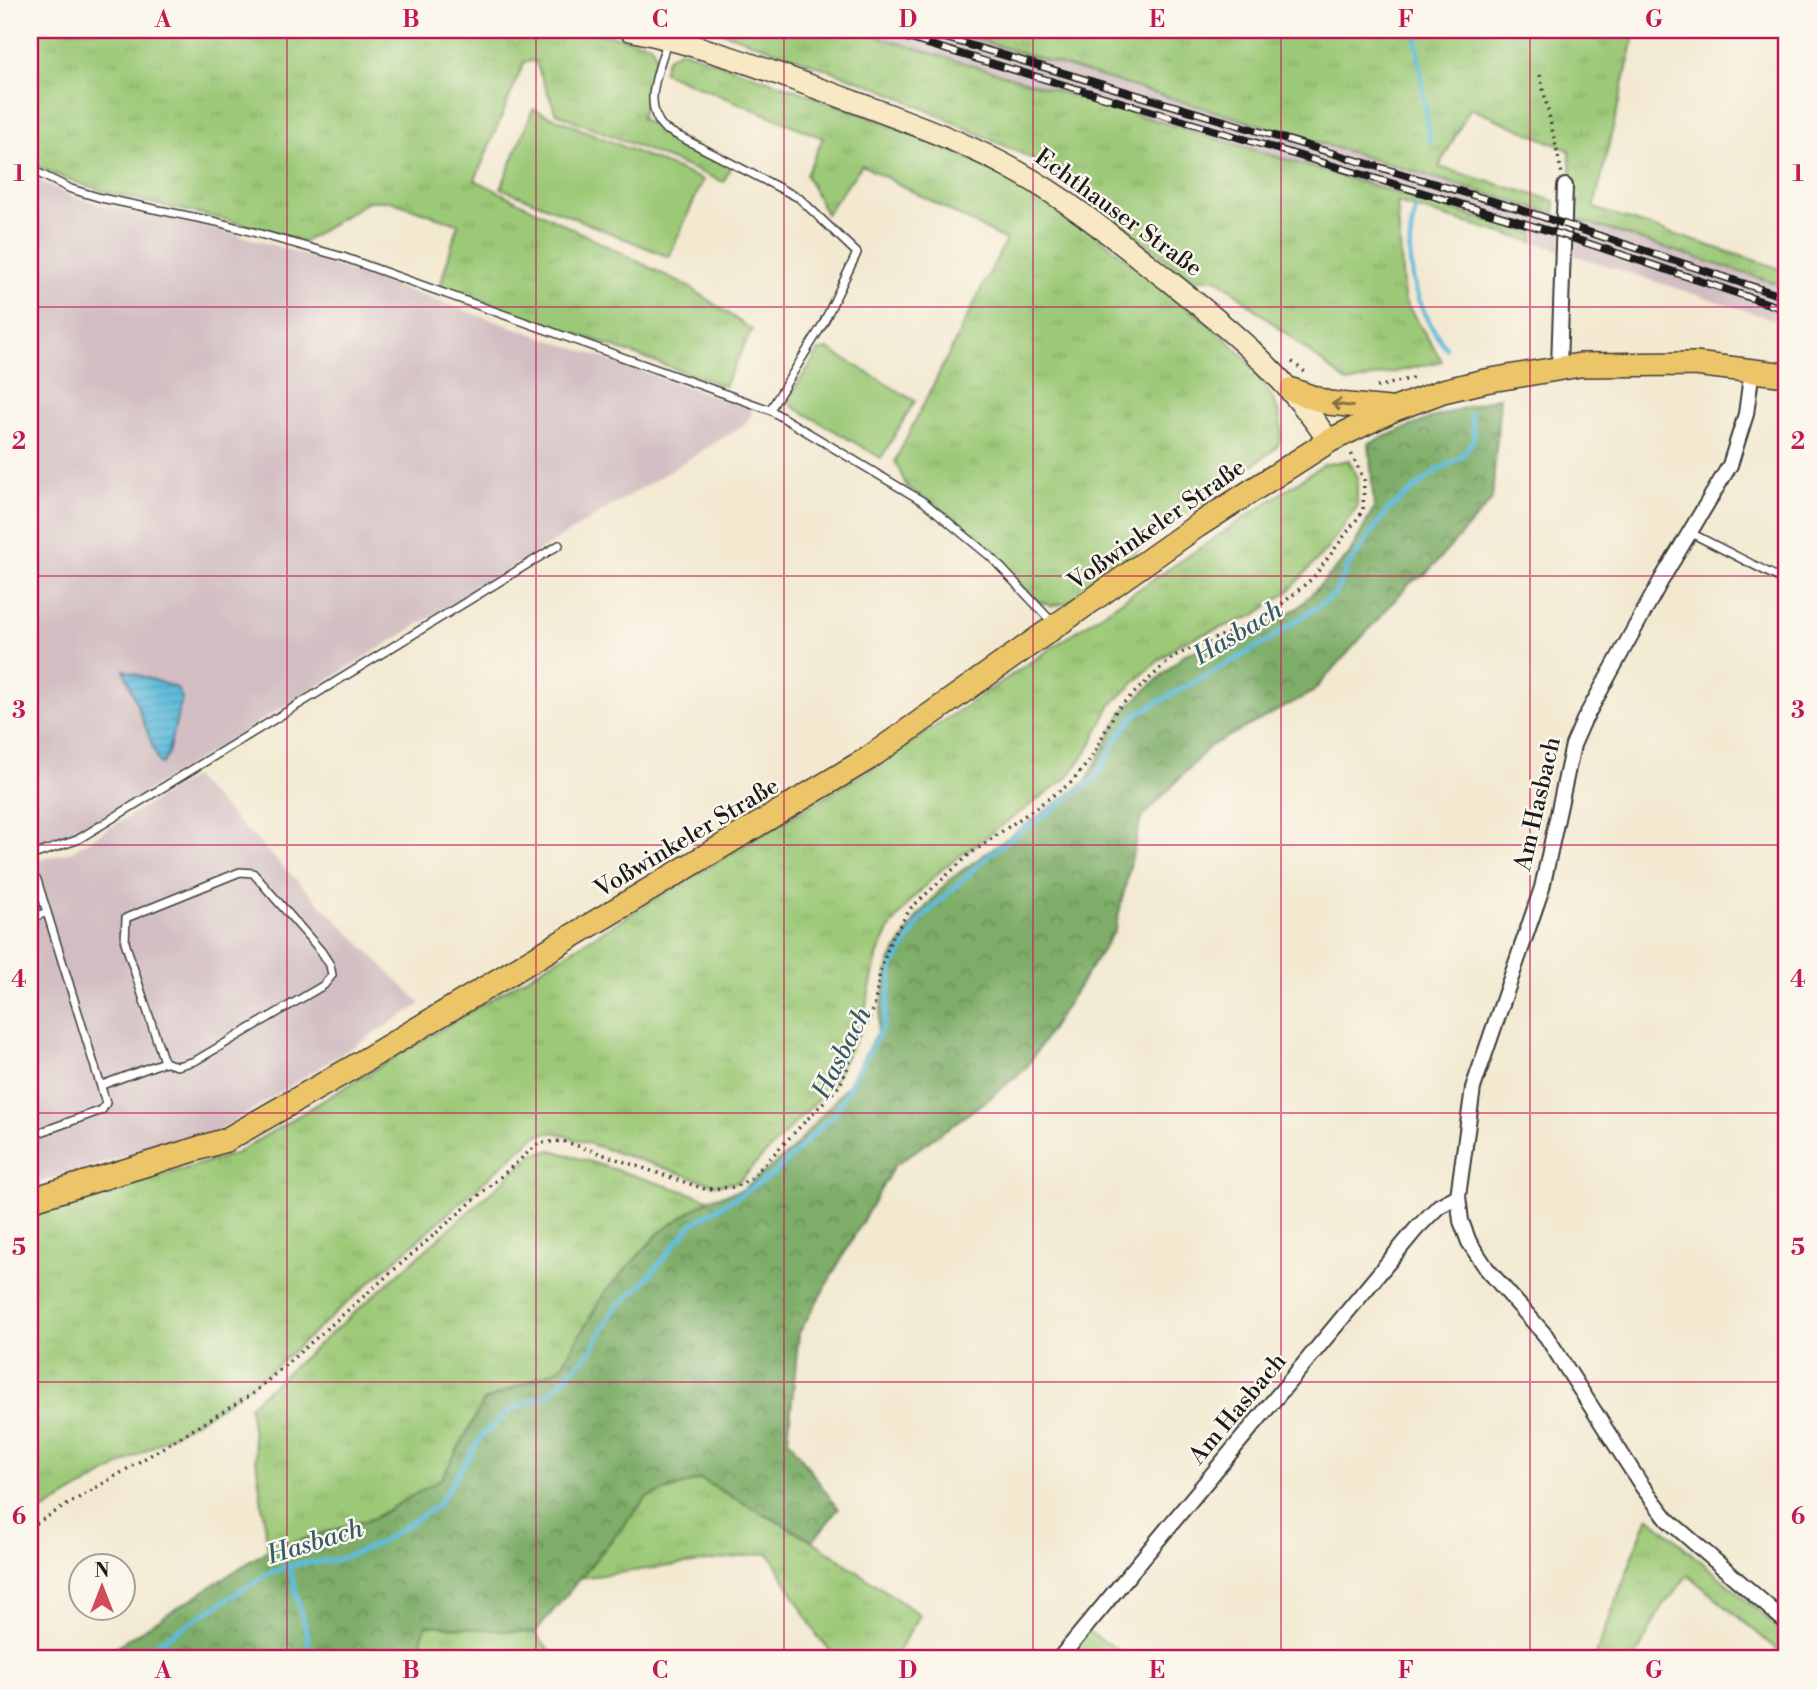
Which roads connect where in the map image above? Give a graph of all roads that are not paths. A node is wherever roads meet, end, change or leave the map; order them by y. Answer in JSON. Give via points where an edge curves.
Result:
{"nodes":[{"id":1,"x":630,"y":30,"type":"edge"},
{"id":2,"x":668,"y":38,"type":"junction"},
{"id":3,"x":30,"y":169,"type":"edge"},
{"id":4,"x":1565,"y":186,"type":"road end"},
{"id":5,"x":1559,"y":367,"type":"junction"},
{"id":6,"x":1752,"y":369,"type":"junction"},
{"id":7,"x":1787,"y":375,"type":"edge"},
{"id":8,"x":1292,"y":390,"type":"junction"},
{"id":9,"x":1395,"y":409,"type":"junction"},
{"id":10,"x":770,"y":410,"type":"junction"},
{"id":11,"x":1329,"y":441,"type":"junction"},
{"id":12,"x":1689,"y":531,"type":"junction"},
{"id":13,"x":559,"y":545,"type":"dead end"},
{"id":14,"x":1787,"y":582,"type":"edge"},
{"id":15,"x":1056,"y":627,"type":"junction"},
{"id":16,"x":30,"y":856,"type":"edge"},
{"id":17,"x":30,"y":876,"type":"edge"},
{"id":18,"x":47,"y":912,"type":"junction"},
{"id":19,"x":30,"y":919,"type":"edge"},
{"id":20,"x":163,"y":1062,"type":"junction"},
{"id":21,"x":102,"y":1085,"type":"junction"},
{"id":22,"x":30,"y":1136,"type":"edge"},
{"id":23,"x":1458,"y":1196,"type":"junction"},
{"id":24,"x":30,"y":1200,"type":"edge"},
{"id":25,"x":1787,"y":1623,"type":"edge"},
{"id":26,"x":1059,"y":1659,"type":"edge"}],
"edges":[{"from":1,"to":2,"type":"main road","name":"Echthauser Straße"},
{"from":2,"to":8,"type":"main road","name":"Echthauser Straße","via":[[732,57],[946,137],[1019,172],[1086,217],[1218,320]]},
{"from":2,"to":10,"type":"lane","via":[[653,94],[657,122],[799,198],[857,253],[823,324]]},
{"from":3,"to":10,"type":"lane","via":[[101,198],[217,222],[344,257]]},
{"from":4,"to":5,"type":"street"},
{"from":5,"to":6,"type":"main road","name":"Voßwinkeler Straße","via":[[1636,363]]},
{"from":5,"to":9,"type":"main road","name":"Voßwinkeler Straße","via":[[1443,391]]},
{"from":6,"to":7,"type":"main road","name":"Voßwinkeler Straße"},
{"from":6,"to":12,"type":"street","name":"Am Hasbach","via":[[1746,414],[1730,465]]},
{"from":9,"to":8,"type":"main road","one_way":true,"via":[[1328,403]]},
{"from":8,"to":11,"type":"main road","name":"Echthauser Straße"},
{"from":9,"to":11,"type":"main road","name":"Voßwinkeler Straße"},
{"from":10,"to":15,"type":"lane","via":[[924,502],[992,558]]},
{"from":11,"to":15,"type":"main road","name":"Voßwinkeler Straße","via":[[1197,526]]},
{"from":12,"to":14,"type":"lane"},
{"from":12,"to":23,"type":"street","name":"Am Hasbach","via":[[1573,746],[1542,888],[1473,1087]]},
{"from":13,"to":16,"type":"lane","via":[[77,839]]},
{"from":15,"to":24,"type":"main road","name":"Voßwinkeler Straße","via":[[869,758],[226,1140]]},
{"from":17,"to":18,"type":"lane","via":[[37,880]]},
{"from":18,"to":19,"type":"lane"},
{"from":18,"to":21,"type":"lane"},
{"from":20,"to":20,"type":"lane","via":[[125,942],[126,918],[240,872],[253,873],[321,951],[332,975],[324,985],[195,1061],[177,1066]]},
{"from":20,"to":21,"type":"lane"},
{"from":21,"to":22,"type":"lane","via":[[106,1103],[102,1110]]},
{"from":23,"to":25,"type":"street","name":"Am Hasbach","via":[[1469,1242],[1546,1336],[1668,1520]]},
{"from":23,"to":26,"type":"street","name":"Am Hasbach","via":[[1438,1206],[1416,1229]]}]}
